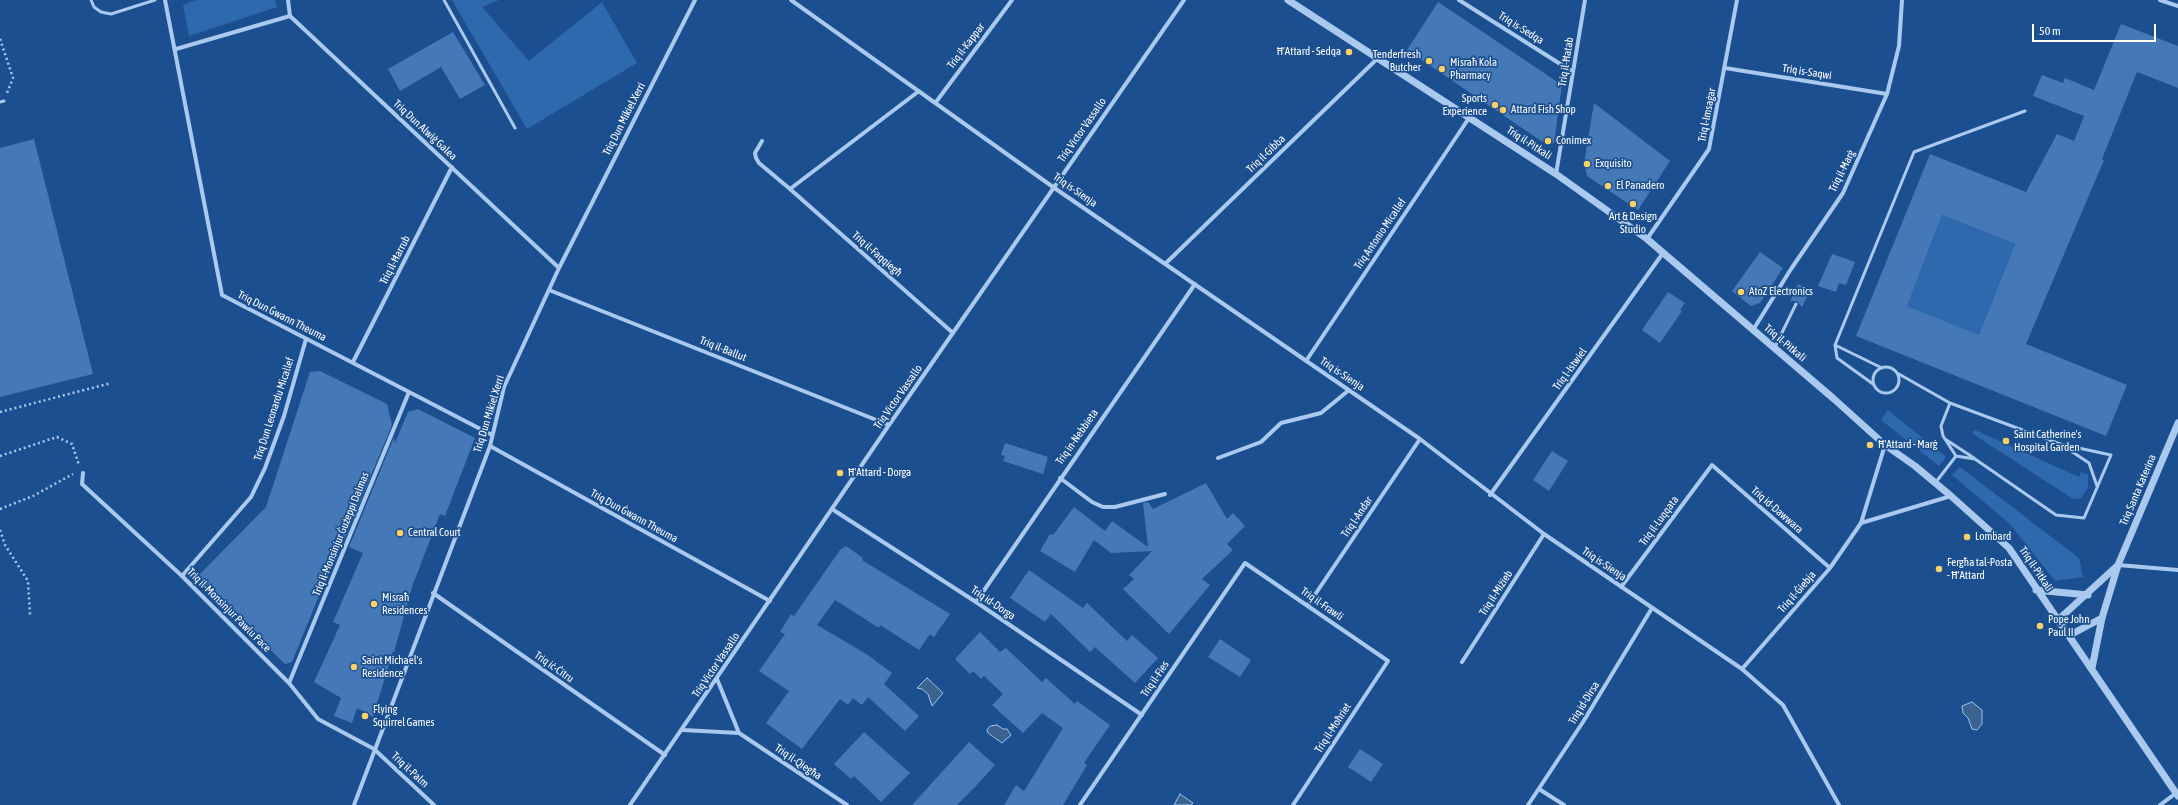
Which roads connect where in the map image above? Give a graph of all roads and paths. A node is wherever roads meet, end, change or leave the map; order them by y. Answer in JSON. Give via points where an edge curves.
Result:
{"nodes":[{"id":1,"x":91,"y":0,"type":"edge"},
{"id":2,"x":155,"y":0,"type":"edge"},
{"id":3,"x":165,"y":0,"type":"edge"},
{"id":4,"x":288,"y":0,"type":"edge"},
{"id":5,"x":444,"y":0,"type":"edge"},
{"id":6,"x":695,"y":0,"type":"edge"},
{"id":7,"x":791,"y":0,"type":"edge"},
{"id":8,"x":1012,"y":0,"type":"edge"},
{"id":9,"x":1184,"y":0,"type":"edge"},
{"id":10,"x":1288,"y":0,"type":"edge"},
{"id":11,"x":1459,"y":0,"type":"edge"},
{"id":12,"x":1585,"y":0,"type":"edge"},
{"id":13,"x":1737,"y":0,"type":"edge"},
{"id":14,"x":1902,"y":0,"type":"edge"},
{"id":15,"x":2160,"y":0,"type":"edge"},
{"id":16,"x":2178,"y":6,"type":"edge"},
{"id":17,"x":290,"y":16,"type":"junction"},
{"id":18,"x":0,"y":39,"type":"edge"},
{"id":19,"x":176,"y":49,"type":"junction"},
{"id":20,"x":1378,"y":57,"type":"junction"},
{"id":21,"x":1725,"y":68,"type":"junction"},
{"id":22,"x":1573,"y":72,"type":"junction"},
{"id":23,"x":919,"y":91,"type":"junction"},
{"id":24,"x":1887,"y":94,"type":"junction"},
{"id":25,"x":4,"y":101,"type":"joint"},
{"id":26,"x":0,"y":102,"type":"edge"},
{"id":27,"x":936,"y":102,"type":"junction"},
{"id":28,"x":2025,"y":111,"type":"dead end"},
{"id":29,"x":1469,"y":118,"type":"junction"},
{"id":30,"x":515,"y":128,"type":"dead end"},
{"id":31,"x":762,"y":141,"type":"dead end"},
{"id":32,"x":452,"y":167,"type":"junction"},
{"id":33,"x":1556,"y":174,"type":"junction"},
{"id":34,"x":1053,"y":186,"type":"junction"},
{"id":35,"x":790,"y":189,"type":"junction"},
{"id":36,"x":1647,"y":239,"type":"junction"},
{"id":37,"x":1663,"y":252,"type":"junction"},
{"id":38,"x":1166,"y":263,"type":"junction"},
{"id":39,"x":559,"y":268,"type":"junction"},
{"id":40,"x":1195,"y":284,"type":"junction"},
{"id":41,"x":550,"y":290,"type":"junction"},
{"id":42,"x":1796,"y":304,"type":"dead end"},
{"id":43,"x":1753,"y":331,"type":"junction"},
{"id":44,"x":953,"y":333,"type":"junction"},
{"id":45,"x":306,"y":339,"type":"junction"},
{"id":46,"x":1835,"y":345,"type":"junction"},
{"id":47,"x":1774,"y":348,"type":"junction"},
{"id":48,"x":1306,"y":360,"type":"junction"},
{"id":49,"x":353,"y":362,"type":"junction"},
{"id":50,"x":1882,"y":368,"type":"junction"},
{"id":51,"x":1896,"y":372,"type":"junction"},
{"id":52,"x":111,"y":383,"type":"dead end"},
{"id":53,"x":1874,"y":384,"type":"junction"},
{"id":54,"x":1349,"y":390,"type":"junction"},
{"id":55,"x":409,"y":392,"type":"junction"},
{"id":56,"x":1950,"y":403,"type":"junction"},
{"id":57,"x":0,"y":412,"type":"edge"},
{"id":58,"x":2178,"y":423,"type":"edge"},
{"id":59,"x":889,"y":425,"type":"junction"},
{"id":60,"x":492,"y":435,"type":"junction"},
{"id":61,"x":1944,"y":438,"type":"junction"},
{"id":62,"x":1420,"y":439,"type":"junction"},
{"id":63,"x":2059,"y":443,"type":"junction"},
{"id":64,"x":1885,"y":444,"type":"junction"},
{"id":65,"x":490,"y":446,"type":"junction"},
{"id":66,"x":0,"y":456,"type":"edge"},
{"id":67,"x":1956,"y":456,"type":"junction"},
{"id":68,"x":1218,"y":458,"type":"dead end"},
{"id":69,"x":1975,"y":459,"type":"junction"},
{"id":70,"x":1712,"y":465,"type":"joint"},
{"id":71,"x":83,"y":473,"type":"junction"},
{"id":72,"x":1060,"y":478,"type":"junction"},
{"id":73,"x":1935,"y":484,"type":"junction"},
{"id":74,"x":2097,"y":486,"type":"junction"},
{"id":75,"x":1164,"y":494,"type":"dead end"},
{"id":76,"x":1490,"y":495,"type":"junction"},
{"id":77,"x":1951,"y":496,"type":"junction"},
{"id":78,"x":0,"y":509,"type":"edge"},
{"id":79,"x":832,"y":509,"type":"junction"},
{"id":80,"x":1861,"y":523,"type":"junction"},
{"id":81,"x":0,"y":530,"type":"edge"},
{"id":82,"x":1544,"y":534,"type":"junction"},
{"id":83,"x":1246,"y":563,"type":"joint"},
{"id":84,"x":2118,"y":565,"type":"junction"},
{"id":85,"x":1830,"y":568,"type":"junction"},
{"id":86,"x":2178,"y":570,"type":"edge"},
{"id":87,"x":182,"y":576,"type":"junction"},
{"id":88,"x":1621,"y":587,"type":"junction"},
{"id":89,"x":2036,"y":590,"type":"junction"},
{"id":90,"x":434,"y":594,"type":"junction"},
{"id":91,"x":2088,"y":595,"type":"junction"},
{"id":92,"x":770,"y":601,"type":"junction"},
{"id":93,"x":976,"y":602,"type":"junction"},
{"id":94,"x":1308,"y":605,"type":"junction"},
{"id":95,"x":1652,"y":608,"type":"junction"},
{"id":96,"x":30,"y":615,"type":"dead end"},
{"id":97,"x":2102,"y":618,"type":"junction"},
{"id":98,"x":2058,"y":620,"type":"junction"},
{"id":99,"x":2070,"y":636,"type":"junction"},
{"id":100,"x":1388,"y":661,"type":"joint"},
{"id":101,"x":1462,"y":662,"type":"dead end"},
{"id":102,"x":2092,"y":668,"type":"junction"},
{"id":103,"x":1742,"y":669,"type":"junction"},
{"id":104,"x":717,"y":679,"type":"junction"},
{"id":105,"x":289,"y":683,"type":"junction"},
{"id":106,"x":1142,"y":715,"type":"junction"},
{"id":107,"x":682,"y":730,"type":"junction"},
{"id":108,"x":739,"y":733,"type":"junction"},
{"id":109,"x":374,"y":749,"type":"junction"},
{"id":110,"x":665,"y":755,"type":"junction"},
{"id":111,"x":1539,"y":789,"type":"junction"},
{"id":112,"x":2177,"y":794,"type":"edge"},
{"id":113,"x":1294,"y":804,"type":"edge"},
{"id":114,"x":354,"y":805,"type":"edge"},
{"id":115,"x":434,"y":805,"type":"edge"},
{"id":116,"x":630,"y":805,"type":"edge"},
{"id":117,"x":846,"y":805,"type":"edge"},
{"id":118,"x":1080,"y":805,"type":"edge"},
{"id":119,"x":1299,"y":805,"type":"edge"},
{"id":120,"x":1528,"y":805,"type":"edge"},
{"id":121,"x":1564,"y":805,"type":"edge"},
{"id":122,"x":1839,"y":805,"type":"edge"},
{"id":123,"x":2160,"y":805,"type":"edge"}],
"edges":[{"from":1,"to":2,"type":"lane","via":[[94,7],[101,12],[111,14]]},
{"from":3,"to":19,"type":"street","name":"Triq Dun Ġwann Theuma"},
{"from":4,"to":17,"type":"street"},
{"from":5,"to":30,"type":"lane"},
{"from":6,"to":39,"type":"street","name":"Triq Dun Mikiel Xerri"},
{"from":7,"to":23,"type":"street","name":"Triq is-Sienja"},
{"from":8,"to":27,"type":"street","name":"Triq il-Kappar"},
{"from":9,"to":34,"type":"street","name":"Triq Victor Vassallo"},
{"from":10,"to":20,"type":"street","name":"Triq il-Pitkali"},
{"from":11,"to":22,"type":"street","name":"Triq is-Sedqa"},
{"from":12,"to":22,"type":"street","name":"Triq il-Ħatab"},
{"from":13,"to":21,"type":"street","name":"Triq l-Imsaġar"},
{"from":14,"to":24,"type":"street","name":"Triq il-Marġ","via":[[1899,46]]},
{"from":15,"to":16,"type":"street"},
{"from":17,"to":19,"type":"street"},
{"from":17,"to":32,"type":"street","name":"Triq Dun Alwiġ Galea"},
{"from":18,"to":25,"type":"path","via":[[13,78]]},
{"from":19,"to":45,"type":"street","name":"Triq Dun Ġwann Theuma","via":[[222,295]]},
{"from":20,"to":29,"type":"street","name":"Triq il-Pitkali"},
{"from":20,"to":38,"type":"street","name":"Triq il-Gibba"},
{"from":21,"to":24,"type":"street","name":"Triq is-Saqwi"},
{"from":21,"to":36,"type":"street","name":"Triq l-Imsaġar","via":[[1709,149]]},
{"from":22,"to":33,"type":"street","name":"Triq il-Ħatab"},
{"from":23,"to":27,"type":"street","name":"Triq is-Sienja"},
{"from":23,"to":35,"type":"street"},
{"from":24,"to":43,"type":"street","name":"Triq il-Marġ","via":[[1843,193],[1790,269]]},
{"from":25,"to":26,"type":"lane"},
{"from":27,"to":34,"type":"street","name":"Triq is-Sienja"},
{"from":28,"to":46,"type":"lane","via":[[1914,152]]},
{"from":29,"to":33,"type":"street","name":"Triq il-Pitkali"},
{"from":29,"to":48,"type":"street","name":"Triq Antonio Micallef"},
{"from":31,"to":35,"type":"street","name":"Triq il-Faqqiegħ","via":[[755,153],[759,164]]},
{"from":32,"to":39,"type":"street","name":"Triq Dun Alwiġ Galea"},
{"from":32,"to":49,"type":"street","name":"Triq il-Ħarrub"},
{"from":33,"to":36,"type":"street","name":"Triq il-Pitkali"},
{"from":34,"to":38,"type":"street","name":"Triq is-Sienja"},
{"from":34,"to":44,"type":"street","name":"Triq Victor Vassallo"},
{"from":35,"to":44,"type":"street","name":"Triq il-Faqqiegħ"},
{"from":36,"to":37,"type":"street","name":"Triq il-Pitkali"},
{"from":37,"to":43,"type":"street","name":"Triq il-Pitkali"},
{"from":37,"to":76,"type":"street","name":"Triq l-Istwiel"},
{"from":38,"to":40,"type":"street","name":"Triq is-Sienja"},
{"from":39,"to":41,"type":"street","name":"Triq Dun Mikiel Xerri"},
{"from":40,"to":48,"type":"street","name":"Triq is-Sienja"},
{"from":40,"to":72,"type":"street","name":"Triq in-Nebbieta"},
{"from":41,"to":59,"type":"street","name":"Triq il-Ballut"},
{"from":41,"to":60,"type":"street","name":"Triq Dun Mikiel Xerri","via":[[504,386]]},
{"from":42,"to":47,"type":"lane"},
{"from":43,"to":47,"type":"street","name":"Triq il-Pitkali"},
{"from":44,"to":59,"type":"street","name":"Triq Victor Vassallo"},
{"from":45,"to":49,"type":"street","name":"Triq Dun Ġwann Theuma"},
{"from":45,"to":87,"type":"street","name":"Triq Dun Leonardu Micallef","via":[[284,416],[265,468],[251,497]]},
{"from":46,"to":50,"type":"lane"},
{"from":46,"to":53,"type":"lane","via":[[1837,358]]},
{"from":47,"to":64,"type":"street","name":"Triq il-Pitkali"},
{"from":48,"to":54,"type":"street","name":"Triq is-Sienja"},
{"from":49,"to":55,"type":"street","name":"Triq Dun Ġwann Theuma"},
{"from":50,"to":51,"type":"lane","via":[[1891,368]]},
{"from":50,"to":53,"type":"lane","via":[[1876,372]]},
{"from":51,"to":53,"type":"lane","via":[[1899,382],[1892,392],[1880,392]]},
{"from":51,"to":56,"type":"lane"},
{"from":52,"to":57,"type":"path"},
{"from":54,"to":62,"type":"street","name":"Triq is-Sienja"},
{"from":54,"to":68,"type":"street","via":[[1321,413],[1280,423],[1261,442]]},
{"from":55,"to":60,"type":"street","name":"Triq Dun Ġwann Theuma"},
{"from":55,"to":105,"type":"street","name":"Triq il-Monsinjur Ġużeppi Dalmas"},
{"from":56,"to":61,"type":"lane","via":[[1941,426]]},
{"from":56,"to":63,"type":"lane"},
{"from":58,"to":84,"type":"street","name":"Triq Santa Katerina"},
{"from":59,"to":79,"type":"street","name":"Triq Victor Vassallo"},
{"from":60,"to":65,"type":"street","name":"Triq Dun Mikiel Xerri"},
{"from":61,"to":67,"type":"lane"},
{"from":61,"to":69,"type":"lane"},
{"from":62,"to":76,"type":"street","name":"Triq is-Sienja"},
{"from":62,"to":94,"type":"street","name":"Triq l-Andar"},
{"from":63,"to":74,"type":"lane","via":[[2089,463]]},
{"from":63,"to":74,"type":"lane","via":[[2111,455]]},
{"from":64,"to":73,"type":"street","name":"Triq il-Pitkali"},
{"from":64,"to":80,"type":"street","name":"Triq il-Ġiebja"},
{"from":65,"to":90,"type":"street","name":"Triq Dun Mikiel Xerri"},
{"from":65,"to":92,"type":"street","name":"Triq Dun Ġwann Theuma"},
{"from":66,"to":71,"type":"path","via":[[57,437],[72,444]]},
{"from":67,"to":69,"type":"lane"},
{"from":67,"to":73,"type":"lane"},
{"from":69,"to":74,"type":"lane","via":[[2056,515],[2084,518]]},
{"from":70,"to":85,"type":"street","name":"Triq id-Dawwara"},
{"from":70,"to":88,"type":"street","name":"Triq il-Luqqata"},
{"from":71,"to":78,"type":"path","via":[[72,474],[33,496]]},
{"from":71,"to":87,"type":"street","name":"Triq il-Monsinjur Pawlu Pace","via":[[82,484]]},
{"from":72,"to":75,"type":"street","via":[[1103,508]]},
{"from":72,"to":93,"type":"street","name":"Triq in-Nebbieta"},
{"from":73,"to":77,"type":"street","name":"Triq il-Pitkali"},
{"from":76,"to":82,"type":"street","name":"Triq is-Sienja"},
{"from":77,"to":80,"type":"street"},
{"from":77,"to":89,"type":"street","name":"Triq il-Pitkali","via":[[2008,548]]},
{"from":79,"to":92,"type":"street","name":"Triq Victor Vassallo"},
{"from":79,"to":93,"type":"street","name":"Triq id-Dorga"},
{"from":80,"to":85,"type":"street","name":"Triq il-Ġiebja"},
{"from":81,"to":96,"type":"path","via":[[5,546],[28,581]]},
{"from":82,"to":88,"type":"street","name":"Triq is-Sienja"},
{"from":82,"to":101,"type":"street","name":"Triq il-Miżieb"},
{"from":83,"to":94,"type":"street","name":"Triq il-Frawli"},
{"from":83,"to":106,"type":"street","name":"Triq il-Fies"},
{"from":84,"to":86,"type":"street"},
{"from":84,"to":91,"type":"street","name":"Triq Santa Katerina"},
{"from":84,"to":97,"type":"street","name":"Triq Santa Katerina"},
{"from":85,"to":103,"type":"street","name":"Triq il-Ġiebja"},
{"from":87,"to":105,"type":"street","name":"Triq il-Monsinjur Pawlu Pace"},
{"from":88,"to":95,"type":"street","name":"Triq is-Sienja"},
{"from":89,"to":91,"type":"street"},
{"from":89,"to":98,"type":"street","name":"Triq il-Pitkali"},
{"from":90,"to":109,"type":"street","name":"Triq Dun Mikiel Xerri"},
{"from":90,"to":110,"type":"street","name":"Triq iċ-Ċitru"},
{"from":91,"to":98,"type":"street","name":"Triq Santa Katerina"},
{"from":92,"to":104,"type":"street","name":"Triq Victor Vassallo"},
{"from":93,"to":106,"type":"street","name":"Triq id-Dorga"},
{"from":94,"to":100,"type":"street","name":"Triq il-Frawli"},
{"from":95,"to":103,"type":"street","name":"Triq is-Sienja"},
{"from":95,"to":111,"type":"street","name":"Triq id-Dirsa"},
{"from":97,"to":99,"type":"street"},
{"from":97,"to":102,"type":"street","name":"Triq Santa Katerina"},
{"from":98,"to":99,"type":"street","name":"Triq il-Pitkali"},
{"from":99,"to":102,"type":"street","name":"Triq il-Pitkali"},
{"from":100,"to":113,"type":"street","name":"Triq il-Moħriet"},
{"from":102,"to":112,"type":"street","name":"Triq il-Pitkali"},
{"from":103,"to":122,"type":"street","name":"Triq is-Sienja","via":[[1783,705]]},
{"from":104,"to":107,"type":"street","name":"Triq Victor Vassallo"},
{"from":104,"to":108,"type":"street"},
{"from":105,"to":109,"type":"street","name":"Triq il-Monsinjur Pawlu Pace","via":[[318,718]]},
{"from":106,"to":118,"type":"street","name":"Triq il-Fies"},
{"from":107,"to":108,"type":"street"},
{"from":107,"to":110,"type":"street","name":"Triq Victor Vassallo"},
{"from":108,"to":117,"type":"street","name":"Triq il-Qiegħa"},
{"from":109,"to":114,"type":"street","name":"Triq Dun Mikiel Xerri"},
{"from":109,"to":115,"type":"street","name":"Triq il-Palm"},
{"from":110,"to":116,"type":"street","name":"Triq Victor Vassallo"},
{"from":111,"to":120,"type":"street","name":"Triq id-Dirsa"},
{"from":111,"to":121,"type":"street"},
{"from":112,"to":123,"type":"street"},
{"from":113,"to":119,"type":"street"}]}
